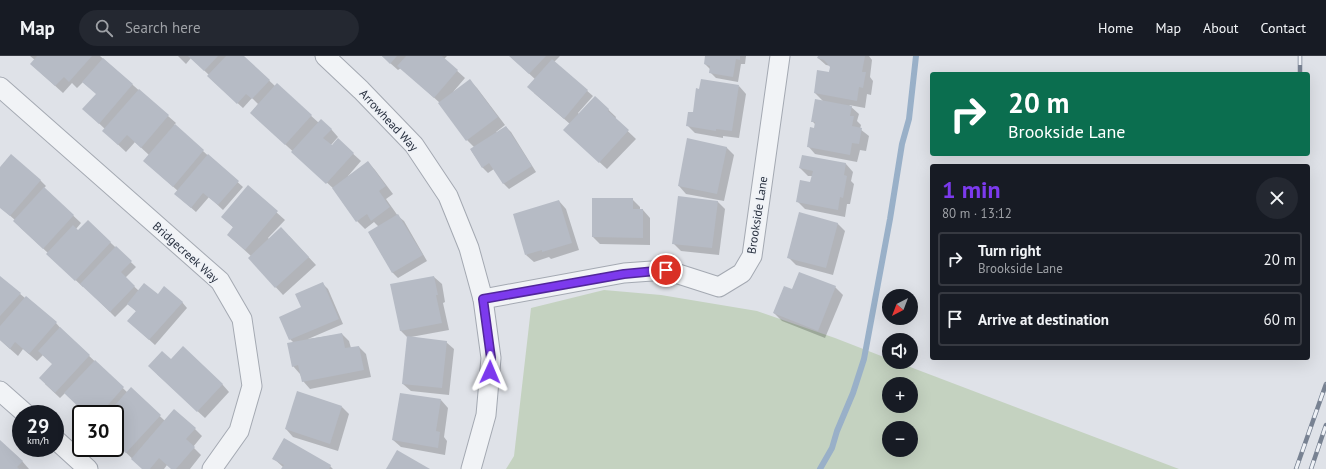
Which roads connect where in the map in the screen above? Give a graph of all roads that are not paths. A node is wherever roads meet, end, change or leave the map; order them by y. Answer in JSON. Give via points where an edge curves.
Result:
{"nodes":[{"id":1,"x":325,"y":56,"type":"edge"},
{"id":2,"x":780,"y":56,"type":"edge"},
{"id":3,"x":0,"y":87,"type":"edge"},
{"id":4,"x":483,"y":299,"type":"junction"},
{"id":5,"x":0,"y":390,"type":"edge"},
{"id":6,"x":16,"y":405,"type":"edge"},
{"id":7,"x":64,"y":448,"type":"edge"},
{"id":8,"x":88,"y":469,"type":"edge"},
{"id":9,"x":212,"y":469,"type":"edge"},
{"id":10,"x":471,"y":469,"type":"edge"}],
"edges":[{"from":1,"to":4,"type":"street","name":"Arrowhead Way","via":[[414,145],[448,196],[469,248]]},
{"from":2,"to":4,"type":"street","name":"Brookside Lane","via":[[752,256],[742,273],[719,287],[666,270],[624,274]]},
{"from":3,"to":9,"type":"street","name":"Bridgecreek Way","via":[[220,281],[242,319],[252,386],[240,431]]},
{"from":4,"to":10,"type":"street","name":"Arrowhead Way","via":[[491,358],[486,415]]},
{"from":5,"to":6,"type":"street"},
{"from":7,"to":8,"type":"street"}]}
